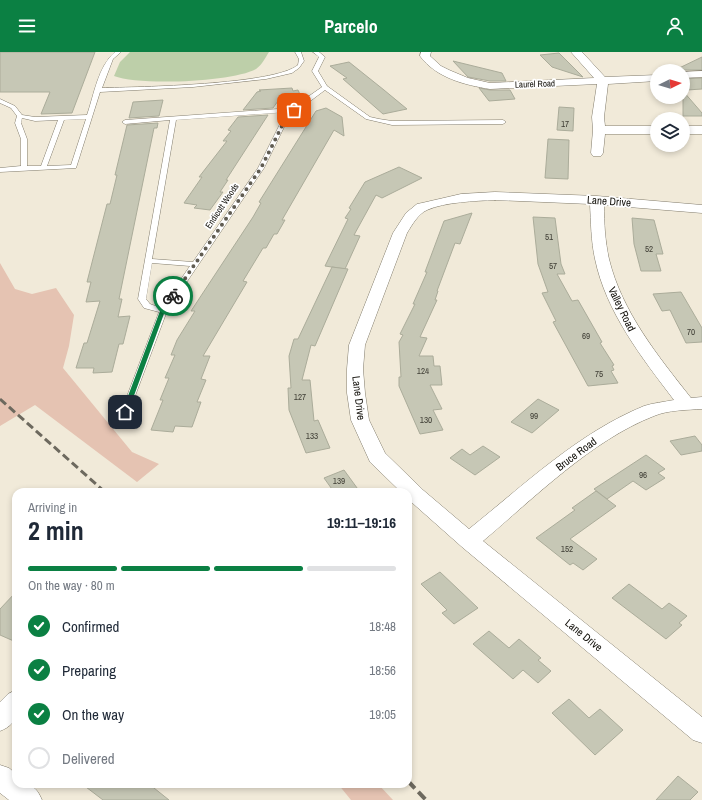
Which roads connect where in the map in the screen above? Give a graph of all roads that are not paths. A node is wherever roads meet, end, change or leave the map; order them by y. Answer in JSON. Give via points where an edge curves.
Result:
{"nodes":[{"id":1,"x":118,"y":52,"type":"edge"},
{"id":2,"x":298,"y":52,"type":"edge"},
{"id":3,"x":316,"y":52,"type":"edge"},
{"id":4,"x":426,"y":52,"type":"edge"},
{"id":5,"x":576,"y":52,"type":"edge"},
{"id":6,"x":702,"y":74,"type":"edge"},
{"id":7,"x":690,"y":75,"type":"edge"},
{"id":8,"x":650,"y":78,"type":"edge"},
{"id":9,"x":603,"y":81,"type":"junction"},
{"id":10,"x":325,"y":87,"type":"junction"},
{"id":11,"x":99,"y":90,"type":"junction"},
{"id":12,"x":0,"y":101,"type":"edge"},
{"id":13,"x":294,"y":110,"type":"junction"},
{"id":14,"x":20,"y":116,"type":"junction"},
{"id":15,"x":90,"y":117,"type":"junction"},
{"id":16,"x":62,"y":118,"type":"junction"},
{"id":17,"x":173,"y":118,"type":"junction"},
{"id":18,"x":125,"y":122,"type":"dead end"},
{"id":19,"x":503,"y":122,"type":"dead end"},
{"id":20,"x":600,"y":130,"type":"junction"},
{"id":21,"x":650,"y":130,"type":"edge"},
{"id":22,"x":690,"y":130,"type":"edge"},
{"id":23,"x":702,"y":130,"type":"edge"},
{"id":24,"x":598,"y":153,"type":"dead end"},
{"id":25,"x":24,"y":168,"type":"junction"},
{"id":26,"x":43,"y":168,"type":"junction"},
{"id":27,"x":0,"y":170,"type":"edge"},
{"id":28,"x":597,"y":200,"type":"junction"},
{"id":29,"x":702,"y":209,"type":"edge"},
{"id":30,"x":149,"y":261,"type":"junction"},
{"id":31,"x":195,"y":264,"type":"junction"},
{"id":32,"x":162,"y":311,"type":"junction"},
{"id":33,"x":694,"y":403,"type":"edge"},
{"id":34,"x":125,"y":412,"type":"dead end"},
{"id":35,"x":409,"y":488,"type":"edge"},
{"id":36,"x":412,"y":491,"type":"edge"},
{"id":37,"x":469,"y":541,"type":"junction"},
{"id":38,"x":12,"y":706,"type":"edge"},
{"id":39,"x":0,"y":720,"type":"edge"},
{"id":40,"x":702,"y":732,"type":"edge"},
{"id":41,"x":0,"y":777,"type":"edge"},
{"id":42,"x":12,"y":787,"type":"edge"},
{"id":43,"x":14,"y":788,"type":"edge"},
{"id":44,"x":29,"y":800,"type":"edge"}],
"edges":[{"from":1,"to":11,"type":"lane","via":[[112,58]]},
{"from":2,"to":11,"type":"lane","via":[[302,62],[298,67],[275,76],[232,82]]},
{"from":3,"to":10,"type":"lane","via":[[322,57],[315,71]]},
{"from":4,"to":9,"type":"street","name":"Laurel Road","via":[[427,59],[448,74],[477,84],[490,86]]},
{"from":5,"to":9,"type":"street"},
{"from":6,"to":7,"type":"street"},
{"from":8,"to":9,"type":"street","name":"Laurel Road"},
{"from":9,"to":20,"type":"street","via":[[598,117]]},
{"from":10,"to":13,"type":"lane","name":"Endicott Woods"},
{"from":10,"to":19,"type":"lane","via":[[368,118],[378,121]]},
{"from":11,"to":15,"type":"lane"},
{"from":12,"to":14,"type":"lane","via":[[14,108]]},
{"from":13,"to":17,"type":"lane","name":"Endicott Woods"},
{"from":13,"to":31,"type":"lane","name":"Endicott Woods","via":[[287,116],[261,168]]},
{"from":14,"to":16,"type":"lane","via":[[36,119]]},
{"from":14,"to":25,"type":"lane","via":[[18,123],[24,139]]},
{"from":15,"to":16,"type":"lane"},
{"from":15,"to":26,"type":"lane","via":[[74,166]]},
{"from":16,"to":26,"type":"lane"},
{"from":17,"to":18,"type":"lane","name":"Endicott Woods"},
{"from":17,"to":30,"type":"lane"},
{"from":20,"to":21,"type":"street"},
{"from":20,"to":24,"type":"street"},
{"from":22,"to":23,"type":"street"},
{"from":25,"to":26,"type":"lane"},
{"from":25,"to":27,"type":"lane"},
{"from":28,"to":29,"type":"street","name":"Lane Drive"},
{"from":28,"to":33,"type":"street","name":"Valley Road","via":[[596,228],[599,247],[613,294],[623,315],[639,342]]},
{"from":28,"to":35,"type":"street","name":"Lane Drive","via":[[495,196],[461,198],[422,207],[400,233],[357,345],[355,369],[360,420],[377,457]]},
{"from":30,"to":31,"type":"lane"},
{"from":30,"to":32,"type":"lane","via":[[142,299],[147,306]]},
{"from":31,"to":32,"type":"lane","name":"Endicott Woods"},
{"from":32,"to":34,"type":"lane","name":"Endicott Woods"},
{"from":33,"to":37,"type":"street","name":"Bruce Road","via":[[651,410],[605,432]]},
{"from":36,"to":37,"type":"street","name":"Lane Drive"},
{"from":37,"to":40,"type":"street","name":"Lane Drive"},
{"from":38,"to":39,"type":"street"},
{"from":41,"to":42,"type":"street"},
{"from":43,"to":44,"type":"street"}]}
